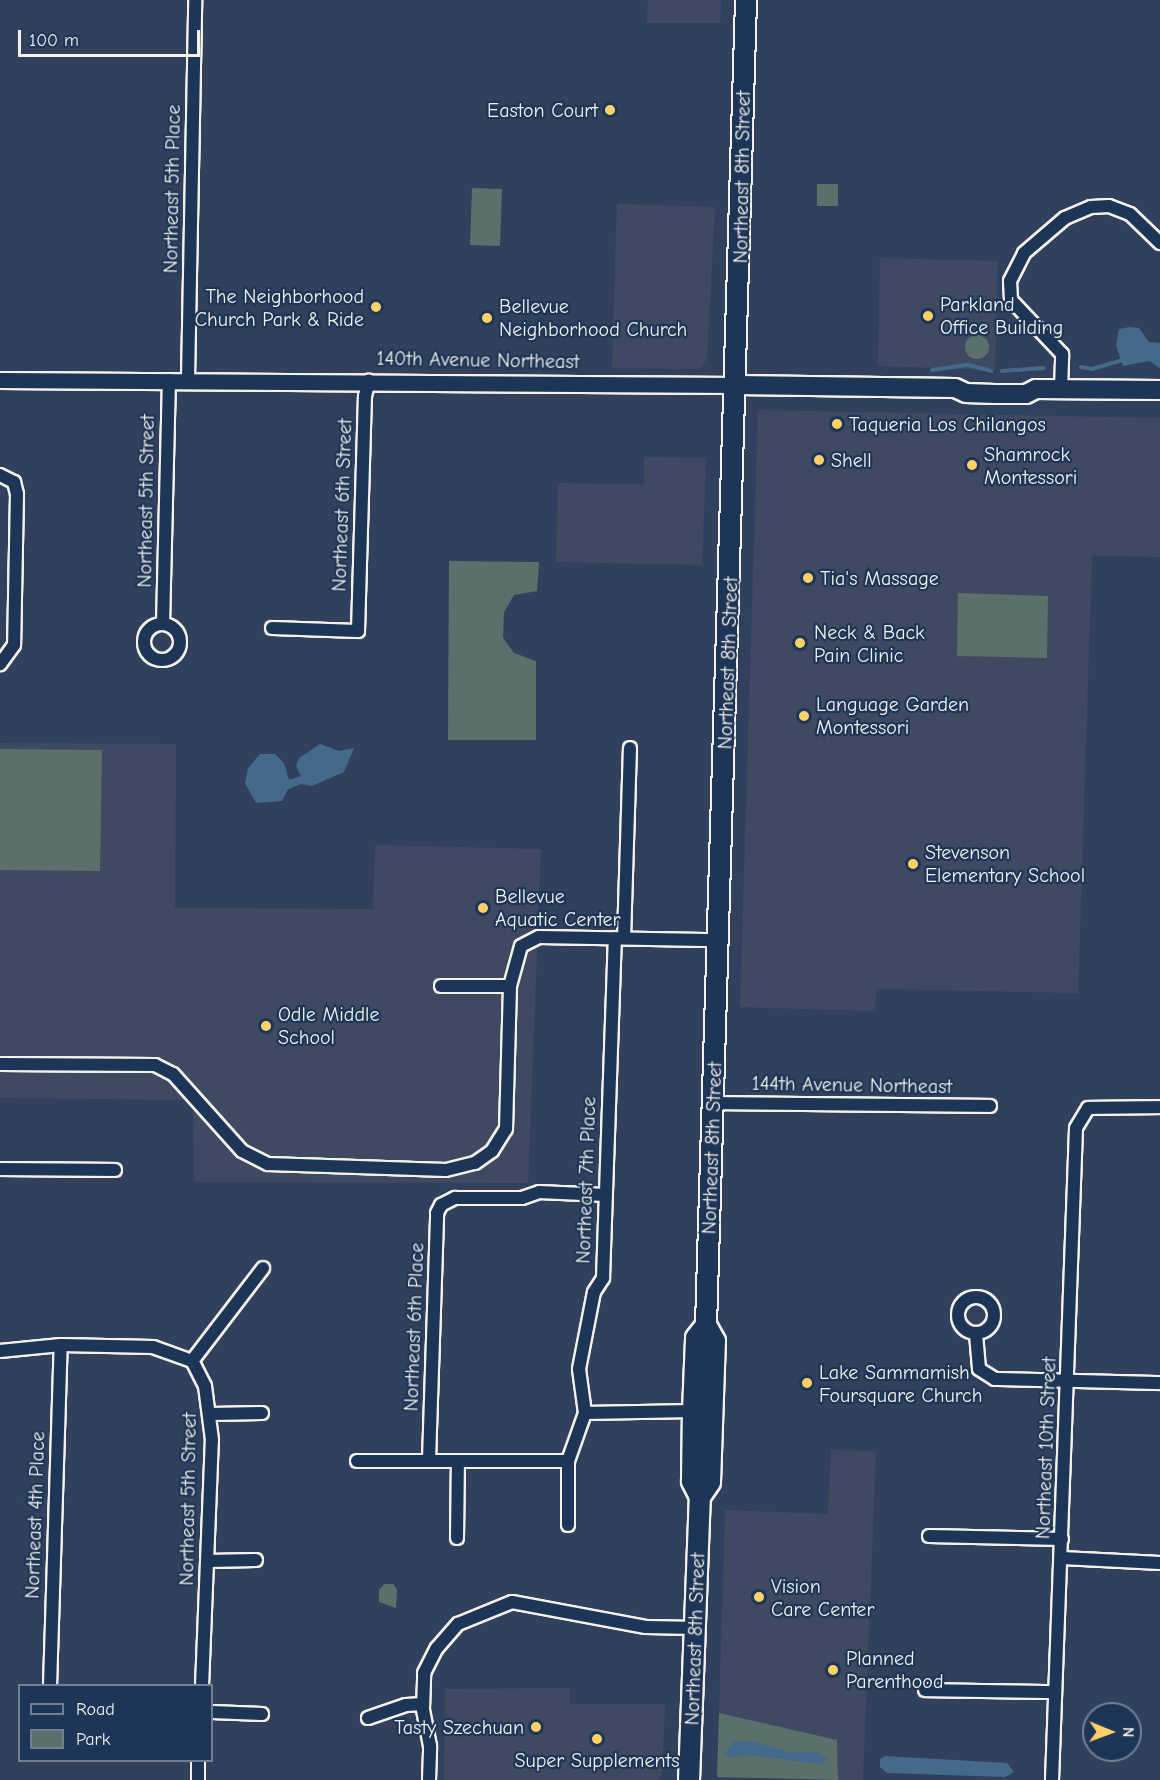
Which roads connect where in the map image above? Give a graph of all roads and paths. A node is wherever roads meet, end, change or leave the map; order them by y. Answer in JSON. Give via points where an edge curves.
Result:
{"nodes":[{"id":1,"x":195,"y":0,"type":"edge"},
{"id":2,"x":746,"y":0,"type":"edge"},
{"id":3,"x":1160,"y":243,"type":"edge"},
{"id":4,"x":188,"y":379,"type":"junction"},
{"id":5,"x":0,"y":380,"type":"edge"},
{"id":6,"x":169,"y":380,"type":"junction"},
{"id":7,"x":369,"y":380,"type":"junction"},
{"id":8,"x":737,"y":386,"type":"junction"},
{"id":9,"x":1061,"y":389,"type":"junction"},
{"id":10,"x":1160,"y":390,"type":"edge"},
{"id":11,"x":0,"y":475,"type":"edge"},
{"id":12,"x":163,"y":624,"type":"dead end"},
{"id":13,"x":272,"y":628,"type":"dead end"},
{"id":14,"x":0,"y":664,"type":"edge"},
{"id":15,"x":630,"y":748,"type":"dead end"},
{"id":16,"x":619,"y":938,"type":"junction"},
{"id":17,"x":719,"y":940,"type":"junction"},
{"id":18,"x":441,"y":986,"type":"dead end"},
{"id":19,"x":510,"y":986,"type":"junction"},
{"id":20,"x":0,"y":1065,"type":"edge"},
{"id":21,"x":714,"y":1103,"type":"junction"},
{"id":22,"x":990,"y":1106,"type":"dead end"},
{"id":23,"x":1160,"y":1107,"type":"edge"},
{"id":24,"x":0,"y":1169,"type":"edge"},
{"id":25,"x":115,"y":1170,"type":"dead end"},
{"id":26,"x":605,"y":1195,"type":"junction"},
{"id":27,"x":263,"y":1269,"type":"dead end"},
{"id":28,"x":706,"y":1325,"type":"junction"},
{"id":29,"x":976,"y":1334,"type":"dead end"},
{"id":30,"x":61,"y":1346,"type":"junction"},
{"id":31,"x":0,"y":1352,"type":"edge"},
{"id":32,"x":192,"y":1361,"type":"junction"},
{"id":33,"x":1069,"y":1381,"type":"junction"},
{"id":34,"x":1160,"y":1383,"type":"edge"},
{"id":35,"x":693,"y":1411,"type":"junction"},
{"id":36,"x":262,"y":1413,"type":"dead end"},
{"id":37,"x":585,"y":1413,"type":"junction"},
{"id":38,"x":211,"y":1414,"type":"junction"},
{"id":39,"x":429,"y":1460,"type":"junction"},
{"id":40,"x":357,"y":1461,"type":"dead end"},
{"id":41,"x":458,"y":1461,"type":"junction"},
{"id":42,"x":568,"y":1461,"type":"junction"},
{"id":43,"x":700,"y":1497,"type":"junction"},
{"id":44,"x":568,"y":1525,"type":"dead end"},
{"id":45,"x":929,"y":1536,"type":"dead end"},
{"id":46,"x":457,"y":1538,"type":"dead end"},
{"id":47,"x":1062,"y":1539,"type":"junction"},
{"id":48,"x":1062,"y":1558,"type":"junction"},
{"id":49,"x":256,"y":1560,"type":"dead end"},
{"id":50,"x":208,"y":1561,"type":"junction"},
{"id":51,"x":1160,"y":1563,"type":"edge"},
{"id":52,"x":696,"y":1629,"type":"junction"},
{"id":53,"x":50,"y":1684,"type":"edge"},
{"id":54,"x":202,"y":1684,"type":"edge"},
{"id":55,"x":926,"y":1690,"type":"dead end"},
{"id":56,"x":1055,"y":1692,"type":"junction"},
{"id":57,"x":423,"y":1704,"type":"junction"},
{"id":58,"x":213,"y":1712,"type":"edge"},
{"id":59,"x":262,"y":1714,"type":"dead end"},
{"id":60,"x":368,"y":1718,"type":"dead end"},
{"id":61,"x":198,"y":1762,"type":"edge"},
{"id":62,"x":198,"y":1780,"type":"edge"},
{"id":63,"x":429,"y":1780,"type":"edge"},
{"id":64,"x":689,"y":1780,"type":"edge"},
{"id":65,"x":1052,"y":1780,"type":"edge"}],
"edges":[{"from":1,"to":4,"type":"street","name":"Northeast 5th Place"},
{"from":2,"to":8,"type":"main road","name":"Northeast 8th Street"},
{"from":3,"to":9,"type":"street","via":[[1130,214],[1109,206],[1090,207],[1065,218],[1018,263],[1010,281],[1011,300],[1062,354]]},
{"from":4,"to":6,"type":"street","name":"140th Avenue Northeast"},
{"from":4,"to":7,"type":"street","name":"140th Avenue Northeast"},
{"from":5,"to":6,"type":"street","name":"140th Avenue Northeast"},
{"from":6,"to":12,"type":"street","name":"Northeast 5th Street"},
{"from":7,"to":8,"type":"street","name":"140th Avenue Northeast"},
{"from":7,"to":13,"type":"street","name":"Northeast 6th Street","via":[[365,396],[358,631]]},
{"from":8,"to":9,"type":"main road","name":"140th Avenue Northeast","via":[[955,388],[966,393],[995,394]]},
{"from":8,"to":17,"type":"main road","name":"Northeast 8th Street"},
{"from":9,"to":10,"type":"main road","name":"140th Avenue Northeast"},
{"from":11,"to":14,"type":"street","via":[[10,478],[16,488],[12,651]]},
{"from":15,"to":16,"type":"street","name":"Northeast 7th Place"},
{"from":16,"to":17,"type":"street"},
{"from":16,"to":19,"type":"street","via":[[531,939],[521,946]]},
{"from":16,"to":26,"type":"street","name":"Northeast 7th Place"},
{"from":17,"to":21,"type":"main road","name":"Northeast 8th Street"},
{"from":18,"to":19,"type":"street"},
{"from":19,"to":20,"type":"street","via":[[506,1129],[492,1151],[475,1163],[446,1170],[268,1164],[242,1150],[173,1074],[155,1065]]},
{"from":21,"to":22,"type":"street","name":"144th Avenue Northeast"},
{"from":21,"to":28,"type":"main road","name":"Northeast 8th Street"},
{"from":23,"to":33,"type":"street","name":"Northeast 10th Street","via":[[1098,1106],[1088,1108],[1079,1119],[1075,1139]]},
{"from":24,"to":25,"type":"street"},
{"from":26,"to":37,"type":"street","name":"Northeast 7th Place","via":[[603,1278],[594,1292],[579,1369]]},
{"from":26,"to":39,"type":"street","name":"Northeast 6th Place","via":[[539,1192],[522,1198],[447,1200],[437,1214]]},
{"from":27,"to":32,"type":"street"},
{"from":28,"to":35,"type":"main road","name":"Northeast 8th Street","via":[[696,1338]]},
{"from":28,"to":43,"type":"main road","name":"Northeast 8th Street","via":[[715,1341],[711,1475]]},
{"from":29,"to":33,"type":"street","via":[[975,1356],[986,1376]]},
{"from":30,"to":31,"type":"street"},
{"from":30,"to":32,"type":"street","via":[[153,1347]]},
{"from":30,"to":53,"type":"street","name":"Northeast 4th Place"},
{"from":32,"to":38,"type":"street","name":"Northeast 5th Street","via":[[205,1386]]},
{"from":33,"to":34,"type":"street"},
{"from":33,"to":47,"type":"street","name":"Northeast 10th Street"},
{"from":35,"to":37,"type":"street"},
{"from":35,"to":43,"type":"main road","name":"Northeast 8th Street","via":[[692,1481]]},
{"from":36,"to":38,"type":"street"},
{"from":37,"to":42,"type":"street","name":"Northeast 7th Place"},
{"from":38,"to":50,"type":"street","name":"Northeast 5th Street"},
{"from":39,"to":40,"type":"street"},
{"from":39,"to":41,"type":"street"},
{"from":41,"to":42,"type":"street"},
{"from":41,"to":46,"type":"street"},
{"from":42,"to":44,"type":"street","name":"Northeast 7th Place"},
{"from":43,"to":52,"type":"main road","name":"Northeast 8th Street"},
{"from":45,"to":47,"type":"street"},
{"from":47,"to":48,"type":"street","name":"Northeast 10th Street"},
{"from":48,"to":51,"type":"street"},
{"from":48,"to":56,"type":"street","name":"Northeast 10th Street"},
{"from":49,"to":50,"type":"street"},
{"from":50,"to":54,"type":"street","name":"Northeast 5th Street"},
{"from":52,"to":57,"type":"street","via":[[646,1627],[512,1602],[458,1623],[436,1648],[424,1673]]},
{"from":52,"to":64,"type":"main road","name":"Northeast 8th Street"},
{"from":55,"to":56,"type":"street"},
{"from":56,"to":65,"type":"street","name":"Northeast 10th Street"},
{"from":57,"to":60,"type":"street","via":[[406,1705]]},
{"from":57,"to":63,"type":"street","via":[[430,1746]]},
{"from":58,"to":59,"type":"street"},
{"from":61,"to":62,"type":"street"}]}
